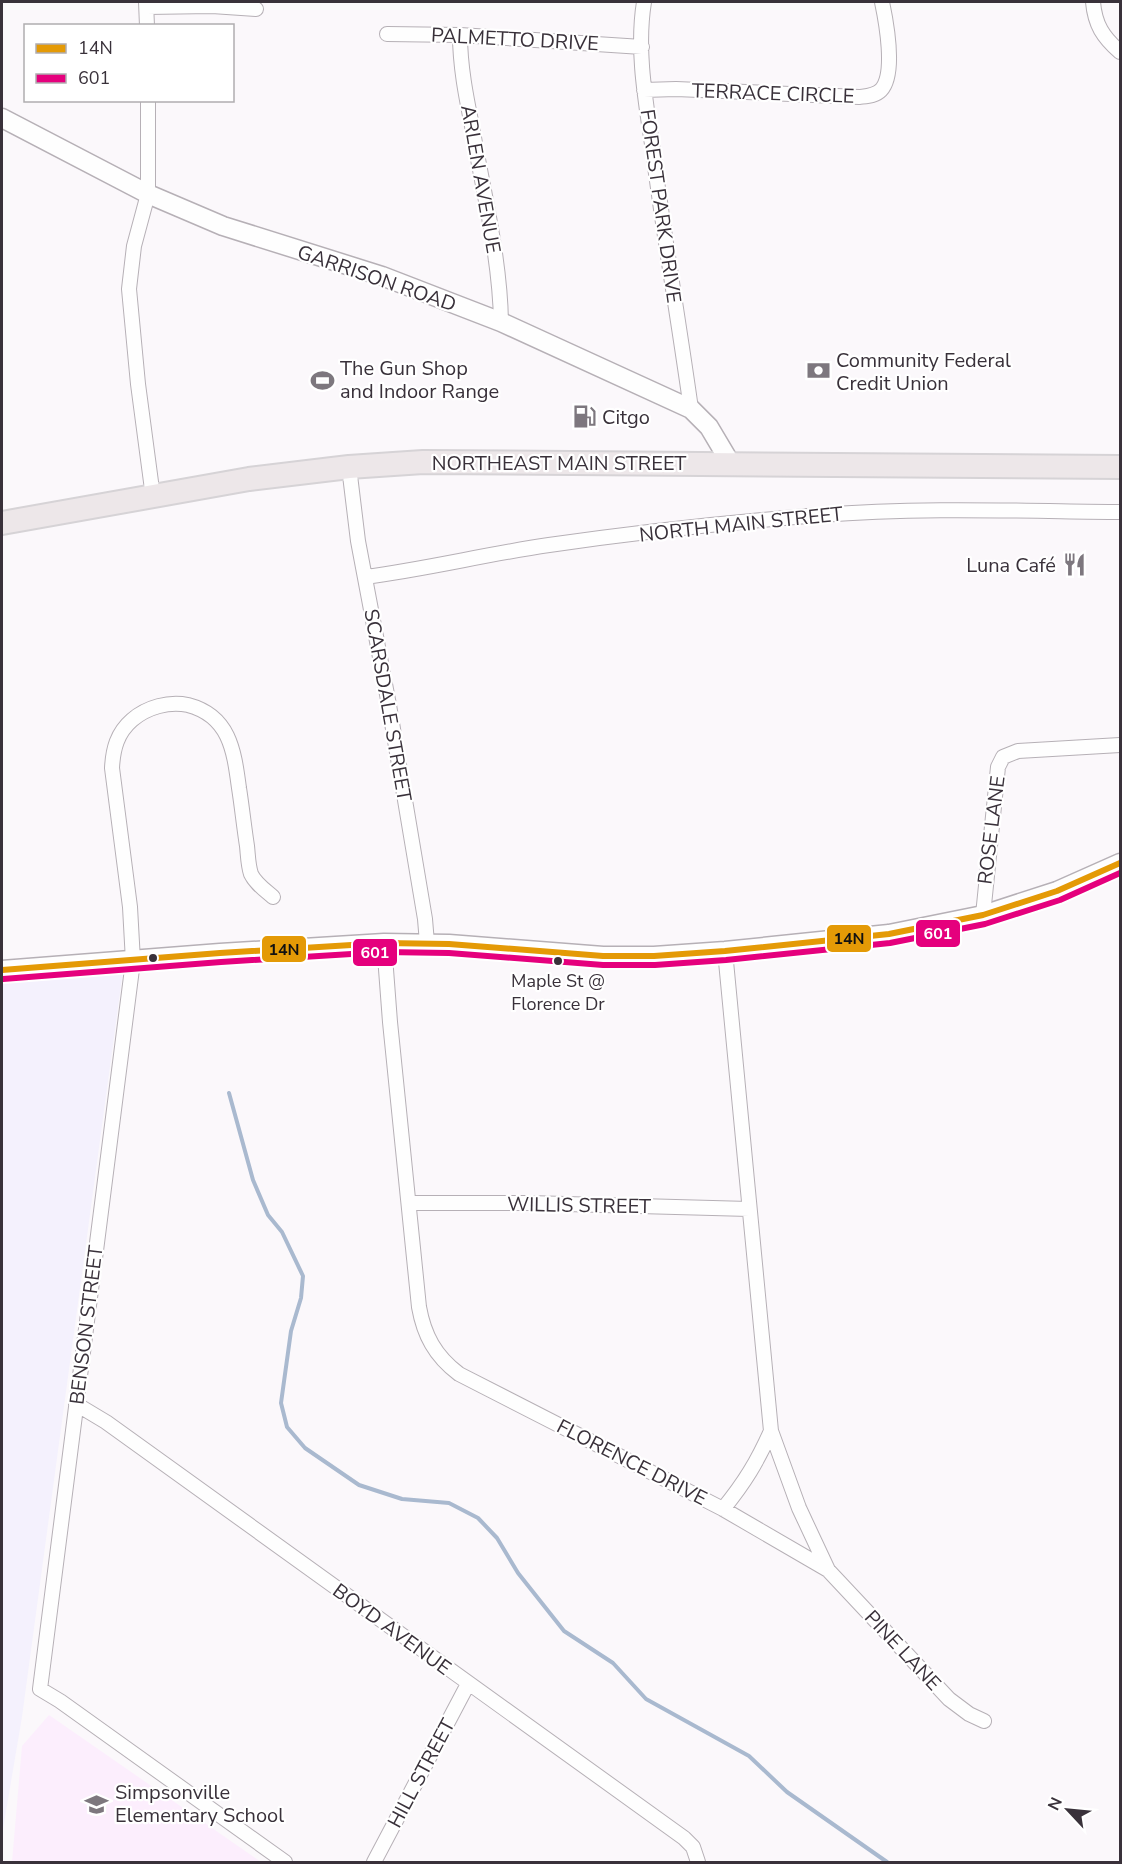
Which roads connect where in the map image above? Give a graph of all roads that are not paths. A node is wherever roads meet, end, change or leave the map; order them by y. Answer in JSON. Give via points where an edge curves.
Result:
{"nodes":[{"id":1,"x":644,"y":2,"type":"edge"},
{"id":2,"x":882,"y":2,"type":"edge"},
{"id":3,"x":1093,"y":2,"type":"edge"},
{"id":4,"x":147,"y":4,"type":"edge"},
{"id":5,"x":256,"y":9,"type":"dead end"},
{"id":6,"x":147,"y":24,"type":"edge"},
{"id":7,"x":387,"y":34,"type":"dead end"},
{"id":8,"x":460,"y":35,"type":"junction"},
{"id":9,"x":642,"y":47,"type":"junction"},
{"id":10,"x":1120,"y":52,"type":"edge"},
{"id":11,"x":644,"y":90,"type":"junction"},
{"id":12,"x":148,"y":102,"type":"edge"},
{"id":13,"x":2,"y":118,"type":"edge"},
{"id":14,"x":148,"y":194,"type":"junction"},
{"id":15,"x":501,"y":322,"type":"junction"},
{"id":16,"x":691,"y":409,"type":"junction"},
{"id":17,"x":731,"y":464,"type":"junction"},
{"id":18,"x":348,"y":467,"type":"junction"},
{"id":19,"x":1120,"y":467,"type":"edge"},
{"id":20,"x":153,"y":497,"type":"junction"},
{"id":21,"x":1120,"y":512,"type":"edge"},
{"id":22,"x":2,"y":523,"type":"edge"},
{"id":23,"x":365,"y":577,"type":"junction"},
{"id":24,"x":1120,"y":745,"type":"edge"},
{"id":25,"x":1120,"y":863,"type":"edge"},
{"id":26,"x":273,"y":897,"type":"dead end"},
{"id":27,"x":983,"y":915,"type":"junction"},
{"id":28,"x":384,"y":943,"type":"junction"},
{"id":29,"x":427,"y":943,"type":"junction"},
{"id":30,"x":725,"y":951,"type":"junction"},
{"id":31,"x":133,"y":961,"type":"junction"},
{"id":32,"x":2,"y":970,"type":"edge"},
{"id":33,"x":410,"y":1203,"type":"junction"},
{"id":34,"x":749,"y":1209,"type":"junction"},
{"id":35,"x":76,"y":1404,"type":"junction"},
{"id":36,"x":771,"y":1431,"type":"junction"},
{"id":37,"x":723,"y":1509,"type":"junction"},
{"id":38,"x":828,"y":1570,"type":"junction"},
{"id":39,"x":468,"y":1684,"type":"junction"},
{"id":40,"x":984,"y":1721,"type":"dead end"},
{"id":41,"x":285,"y":1863,"type":"edge"},
{"id":42,"x":374,"y":1863,"type":"edge"},
{"id":43,"x":698,"y":1863,"type":"edge"}],
"edges":[{"from":1,"to":9,"type":"street","name":"FOREST PARK DRIVE"},
{"from":2,"to":11,"type":"street","name":"TERRACE CIRCLE","via":[[889,59],[885,82],[875,94],[859,97]]},
{"from":3,"to":10,"type":"street","via":[[1098,27]]},
{"from":4,"to":5,"type":"street"},
{"from":4,"to":6,"type":"street"},
{"from":7,"to":8,"type":"street","name":"PALMETTO DRIVE"},
{"from":8,"to":9,"type":"street","name":"PALMETTO DRIVE"},
{"from":8,"to":15,"type":"street","name":"ARLEN AVENUE","via":[[462,72],[501,296]]},
{"from":9,"to":11,"type":"street","name":"FOREST PARK DRIVE"},
{"from":11,"to":16,"type":"street","name":"FOREST PARK DRIVE"},
{"from":12,"to":14,"type":"street"},
{"from":13,"to":14,"type":"street","name":"GARRISON ROAD"},
{"from":14,"to":15,"type":"street","name":"GARRISON ROAD","via":[[223,226],[382,276]]},
{"from":14,"to":20,"type":"street","via":[[129,289]]},
{"from":15,"to":16,"type":"street","name":"GARRISON ROAD"},
{"from":16,"to":17,"type":"street","name":"GARRISON ROAD","via":[[709,427]]},
{"from":17,"to":18,"type":"main road","name":"NORTHEAST MAIN STREET","via":[[488,461]]},
{"from":17,"to":19,"type":"main road","name":"NORTHEAST MAIN STREET"},
{"from":18,"to":20,"type":"main road","name":"NORTHEAST MAIN STREET","via":[[249,479]]},
{"from":18,"to":23,"type":"street","name":"SCARSDALE STREET"},
{"from":20,"to":22,"type":"main road","name":"NORTHEAST MAIN STREET"},
{"from":21,"to":23,"type":"street","name":"NORTH MAIN STREET","via":[[883,511],[820,515],[547,545]]},
{"from":23,"to":29,"type":"street","name":"SCARSDALE STREET"},
{"from":24,"to":27,"type":"street","name":"ROSE LANE","via":[[1018,751],[1003,757],[998,767]]},
{"from":25,"to":27,"type":"street","via":[[1058,891]]},
{"from":26,"to":31,"type":"street","name":"BENSON STREET","via":[[250,870],[234,755],[222,727],[204,712],[181,704],[146,711],[125,726],[112,753]]},
{"from":27,"to":30,"type":"street","via":[[889,934]]},
{"from":28,"to":29,"type":"street"},
{"from":28,"to":31,"type":"street"},
{"from":28,"to":33,"type":"street","name":"FLORENCE DRIVE"},
{"from":29,"to":30,"type":"street","via":[[603,956]]},
{"from":30,"to":34,"type":"street"},
{"from":31,"to":32,"type":"street"},
{"from":31,"to":35,"type":"street","name":"BENSON STREET"},
{"from":33,"to":34,"type":"street","name":"WILLIS STREET"},
{"from":33,"to":37,"type":"street","name":"FLORENCE DRIVE","via":[[421,1320],[435,1351],[448,1366]]},
{"from":34,"to":36,"type":"street"},
{"from":35,"to":39,"type":"street","name":"BOYD AVENUE"},
{"from":35,"to":41,"type":"street","name":"BENSON STREET","via":[[40,1689]]},
{"from":36,"to":37,"type":"street","name":"FLORENCE DRIVE","via":[[744,1484]]},
{"from":36,"to":38,"type":"street","name":"PINE LANE","via":[[799,1508]]},
{"from":37,"to":38,"type":"street","name":"PINE LANE"},
{"from":38,"to":40,"type":"street","name":"PINE LANE","via":[[948,1699]]},
{"from":39,"to":42,"type":"street","name":"HILL STREET"},
{"from":39,"to":43,"type":"street","name":"BOYD AVENUE","via":[[684,1838],[693,1847]]}]}
